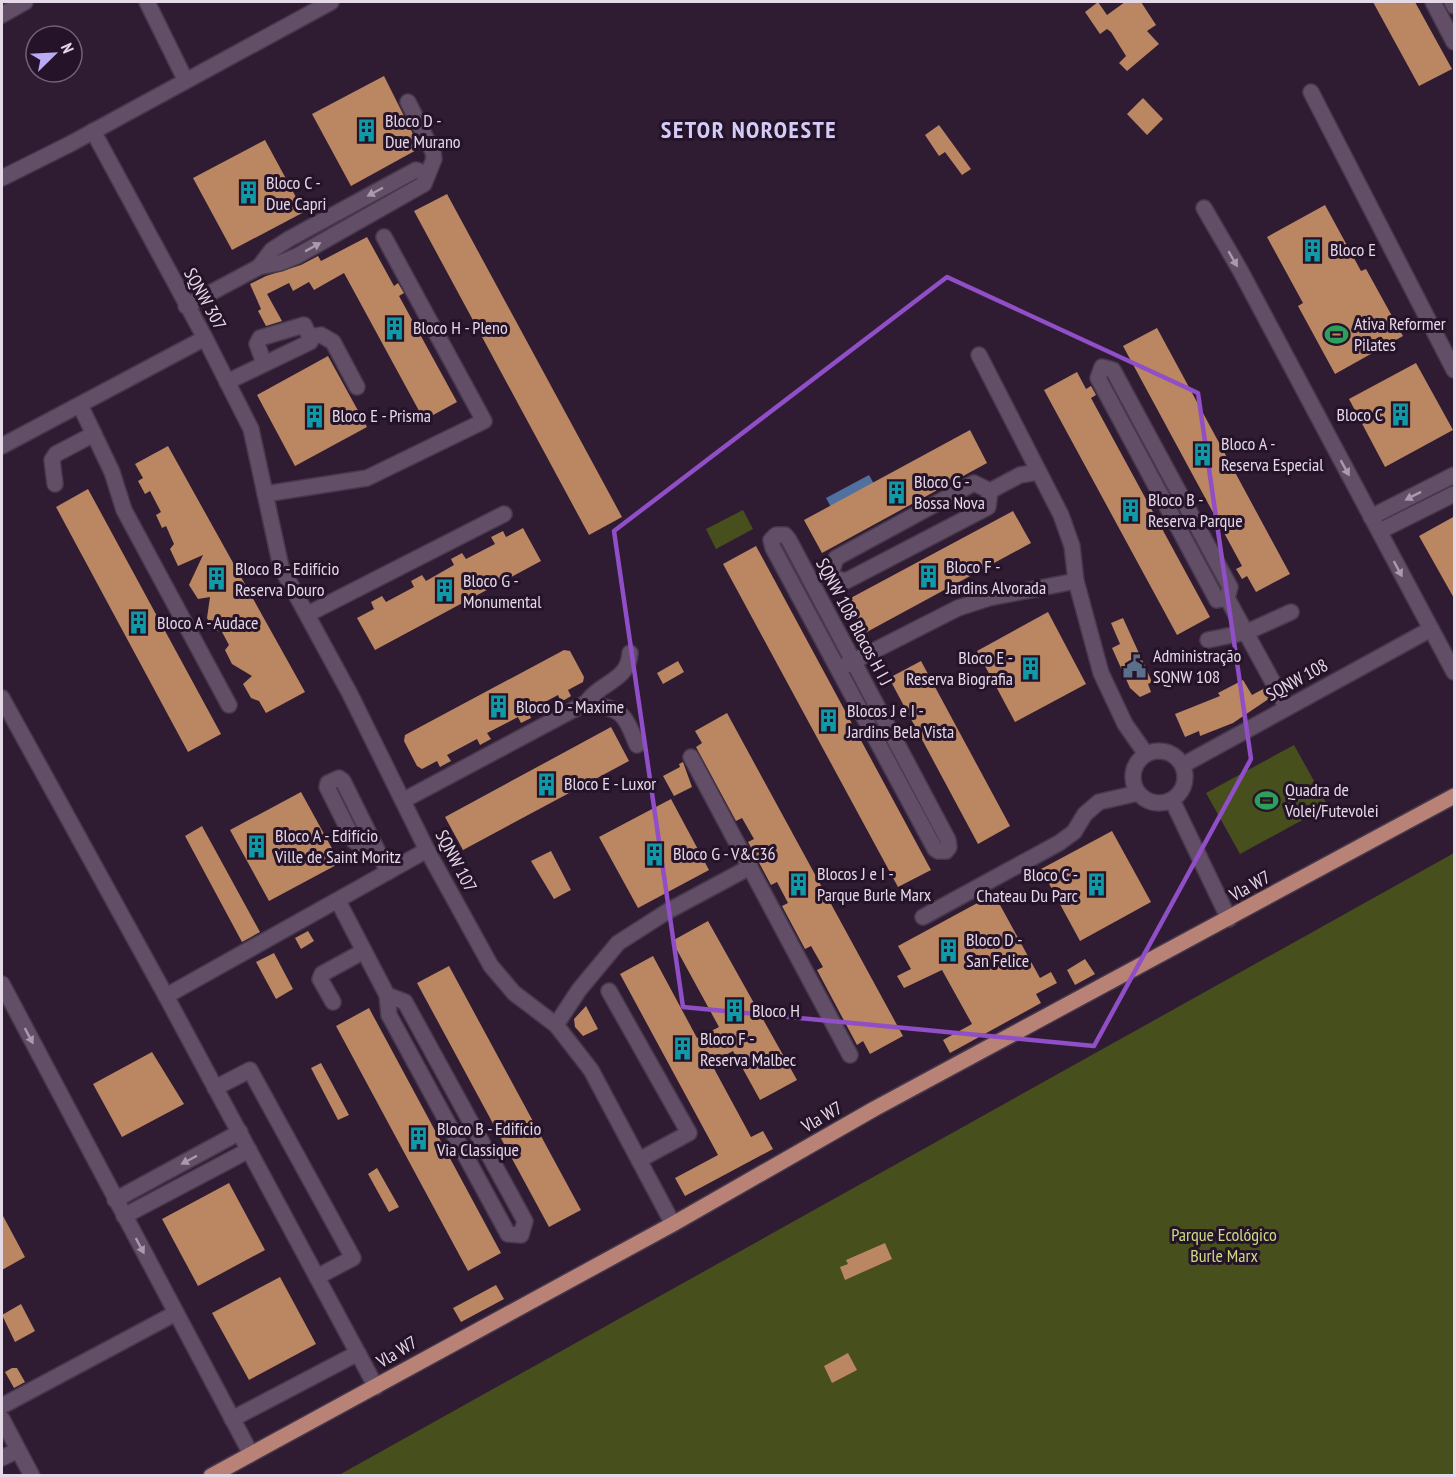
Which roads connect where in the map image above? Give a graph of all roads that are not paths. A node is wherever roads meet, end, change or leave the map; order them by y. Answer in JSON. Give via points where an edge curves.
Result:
{"nodes":[{"id":1,"x":25,"y":2,"type":"edge"},
{"id":2,"x":147,"y":2,"type":"edge"},
{"id":3,"x":331,"y":2,"type":"edge"},
{"id":4,"x":1433,"y":2,"type":"edge"},
{"id":5,"x":1452,"y":2,"type":"edge"},
{"id":6,"x":1455,"y":6,"type":"edge"},
{"id":7,"x":2,"y":15,"type":"edge"},
{"id":8,"x":1455,"y":42,"type":"edge"},
{"id":9,"x":185,"y":79,"type":"junction"},
{"id":10,"x":1311,"y":92,"type":"dead end"},
{"id":11,"x":408,"y":102,"type":"dead end"},
{"id":12,"x":93,"y":130,"type":"junction"},
{"id":13,"x":2,"y":178,"type":"edge"},
{"id":14,"x":1204,"y":208,"type":"dead end"},
{"id":15,"x":384,"y":237,"type":"dead end"},
{"id":16,"x":186,"y":306,"type":"junction"},
{"id":17,"x":310,"y":336,"type":"junction"},
{"id":18,"x":205,"y":338,"type":"junction"},
{"id":19,"x":979,"y":355,"type":"dead end"},
{"id":20,"x":264,"y":363,"type":"junction"},
{"id":21,"x":1455,"y":370,"type":"edge"},
{"id":22,"x":227,"y":382,"type":"junction"},
{"id":23,"x":357,"y":387,"type":"dead end"},
{"id":24,"x":81,"y":405,"type":"junction"},
{"id":25,"x":94,"y":434,"type":"junction"},
{"id":26,"x":2,"y":446,"type":"edge"},
{"id":27,"x":1039,"y":472,"type":"junction"},
{"id":28,"x":1455,"y":475,"type":"edge"},
{"id":29,"x":55,"y":484,"type":"dead end"},
{"id":30,"x":990,"y":491,"type":"junction"},
{"id":31,"x":265,"y":494,"type":"junction"},
{"id":32,"x":1455,"y":494,"type":"edge"},
{"id":33,"x":504,"y":514,"type":"dead end"},
{"id":34,"x":1371,"y":517,"type":"junction"},
{"id":35,"x":1380,"y":531,"type":"junction"},
{"id":36,"x":1076,"y":581,"type":"junction"},
{"id":37,"x":1227,"y":598,"type":"junction"},
{"id":38,"x":1291,"y":612,"type":"dead end"},
{"id":39,"x":308,"y":614,"type":"junction"},
{"id":40,"x":1431,"y":629,"type":"junction"},
{"id":41,"x":1247,"y":632,"type":"junction"},
{"id":42,"x":1208,"y":640,"type":"dead end"},
{"id":43,"x":630,"y":653,"type":"dead end"},
{"id":44,"x":853,"y":661,"type":"junction"},
{"id":45,"x":837,"y":669,"type":"junction"},
{"id":46,"x":1455,"y":672,"type":"edge"},
{"id":47,"x":350,"y":694,"type":"joint"},
{"id":48,"x":2,"y":698,"type":"edge"},
{"id":49,"x":586,"y":703,"type":"junction"},
{"id":50,"x":229,"y":705,"type":"dead end"},
{"id":51,"x":1287,"y":708,"type":"junction"},
{"id":52,"x":637,"y":745,"type":"dead end"},
{"id":53,"x":1146,"y":754,"type":"junction"},
{"id":54,"x":691,"y":756,"type":"dead end"},
{"id":55,"x":1183,"y":765,"type":"junction"},
{"id":56,"x":1138,"y":794,"type":"junction"},
{"id":57,"x":1455,"y":796,"type":"edge"},
{"id":58,"x":404,"y":800,"type":"junction"},
{"id":59,"x":1172,"y":800,"type":"junction"},
{"id":60,"x":371,"y":839,"type":"dead end"},
{"id":61,"x":427,"y":850,"type":"junction"},
{"id":62,"x":750,"y":867,"type":"junction"},
{"id":63,"x":388,"y":872,"type":"junction"},
{"id":64,"x":338,"y":901,"type":"junction"},
{"id":65,"x":923,"y":917,"type":"dead end"},
{"id":66,"x":1229,"y":920,"type":"junction"},
{"id":67,"x":364,"y":951,"type":"junction"},
{"id":68,"x":2,"y":984,"type":"edge"},
{"id":69,"x":609,"y":991,"type":"dead end"},
{"id":70,"x":387,"y":995,"type":"junction"},
{"id":71,"x":166,"y":996,"type":"junction"},
{"id":72,"x":333,"y":1002,"type":"dead end"},
{"id":73,"x":556,"y":1025,"type":"junction"},
{"id":74,"x":850,"y":1055,"type":"dead end"},
{"id":75,"x":216,"y":1088,"type":"junction"},
{"id":76,"x":240,"y":1132,"type":"junction"},
{"id":77,"x":249,"y":1150,"type":"junction"},
{"id":78,"x":639,"y":1160,"type":"junction"},
{"id":79,"x":115,"y":1200,"type":"junction"},
{"id":80,"x":124,"y":1216,"type":"junction"},
{"id":81,"x":673,"y":1224,"type":"junction"},
{"id":82,"x":317,"y":1277,"type":"junction"},
{"id":83,"x":176,"y":1314,"type":"junction"},
{"id":84,"x":358,"y":1353,"type":"junction"},
{"id":85,"x":376,"y":1387,"type":"junction"},
{"id":86,"x":2,"y":1406,"type":"edge"},
{"id":87,"x":2,"y":1419,"type":"edge"},
{"id":88,"x":232,"y":1419,"type":"junction"},
{"id":89,"x":18,"y":1450,"type":"junction"},
{"id":90,"x":250,"y":1454,"type":"junction"},
{"id":91,"x":2,"y":1458,"type":"edge"},
{"id":92,"x":32,"y":1476,"type":"edge"},
{"id":93,"x":211,"y":1476,"type":"edge"}],
"edges":[{"from":1,"to":7,"type":"street"},
{"from":2,"to":9,"type":"street"},
{"from":3,"to":9,"type":"street"},
{"from":4,"to":8,"type":"street"},
{"from":5,"to":6,"type":"street"},
{"from":9,"to":12,"type":"street"},
{"from":10,"to":21,"type":"street"},
{"from":11,"to":16,"type":"street","via":[[433,152],[424,184],[297,256],[259,267]]},
{"from":12,"to":13,"type":"street"},
{"from":12,"to":16,"type":"street","name":"SQNW 307"},
{"from":14,"to":34,"type":"street","one_way":true},
{"from":15,"to":31,"type":"street","via":[[484,421],[367,478]]},
{"from":16,"to":18,"type":"street","name":"SQNW 307"},
{"from":17,"to":20,"type":"street","via":[[310,342]]},
{"from":17,"to":20,"type":"street","via":[[301,324],[260,338],[257,344]]},
{"from":17,"to":23,"type":"street","via":[[321,335],[333,342]]},
{"from":18,"to":22,"type":"street","name":"SQNW 307"},
{"from":18,"to":24,"type":"street"},
{"from":19,"to":27,"type":"street"},
{"from":20,"to":22,"type":"street"},
{"from":22,"to":31,"type":"street","name":"SQNW 307","via":[[251,429]]},
{"from":24,"to":25,"type":"street"},
{"from":24,"to":26,"type":"street"},
{"from":25,"to":29,"type":"street","via":[[56,454],[51,466]]},
{"from":25,"to":50,"type":"street","via":[[112,472],[123,510]]},
{"from":27,"to":30,"type":"street","via":[[1020,475]]},
{"from":27,"to":36,"type":"street","via":[[1061,515]]},
{"from":28,"to":34,"type":"street","one_way":true},
{"from":30,"to":30,"type":"street","via":[[974,483],[836,558],[830,577],[846,581],[988,507]]},
{"from":31,"to":39,"type":"street","name":"SQNW 307","via":[[280,567]]},
{"from":32,"to":35,"type":"street"},
{"from":33,"to":39,"type":"street"},
{"from":34,"to":35,"type":"street"},
{"from":35,"to":40,"type":"street","one_way":true},
{"from":36,"to":44,"type":"street","via":[[958,608]]},
{"from":36,"to":53,"type":"street","via":[[1101,674],[1125,723]]},
{"from":37,"to":37,"type":"street","via":[[1230,586],[1113,370],[1101,367],[1098,378],[1217,600]]},
{"from":37,"to":41,"type":"street"},
{"from":38,"to":41,"type":"street"},
{"from":39,"to":47,"type":"street","name":"SQNW 307"},
{"from":40,"to":46,"type":"street"},
{"from":40,"to":51,"type":"street","name":"SQNW 108"},
{"from":41,"to":42,"type":"street"},
{"from":41,"to":51,"type":"street"},
{"from":43,"to":49,"type":"street","via":[[629,665],[622,675],[599,687]]},
{"from":44,"to":45,"type":"street"},
{"from":44,"to":45,"type":"street","name":"SQNW 108 Blocos H I J","via":[[789,540],[776,534],[771,540],[773,548]]},
{"from":44,"to":45,"type":"street","name":"SQNW 108 Blocos H I J","via":[[948,840],[946,851],[935,849]]},
{"from":47,"to":58,"type":"street","name":"SQNW 107"},
{"from":48,"to":71,"type":"street"},
{"from":49,"to":52,"type":"street","via":[[610,706],[621,713]]},
{"from":49,"to":58,"type":"street"},
{"from":51,"to":55,"type":"street","name":"SQNW 108"},
{"from":53,"to":55,"type":"street","via":[[1168,753]]},
{"from":53,"to":56,"type":"street","via":[[1133,772]]},
{"from":54,"to":62,"type":"street"},
{"from":55,"to":59,"type":"street","via":[[1183,786]]},
{"from":56,"to":59,"type":"street","via":[[1148,801]]},
{"from":56,"to":65,"type":"street","via":[[1099,802],[1085,814],[1074,832],[1059,843]]},
{"from":57,"to":66,"type":"main road","name":"Vla W7"},
{"from":58,"to":61,"type":"street","name":"SQNW 107"},
{"from":59,"to":66,"type":"street"},
{"from":60,"to":63,"type":"street"},
{"from":61,"to":63,"type":"street"},
{"from":61,"to":73,"type":"street","name":"SQNW 107","via":[[491,966],[514,993]]},
{"from":62,"to":73,"type":"street","via":[[618,943]]},
{"from":62,"to":74,"type":"street"},
{"from":63,"to":64,"type":"street"},
{"from":64,"to":67,"type":"street"},
{"from":64,"to":71,"type":"street"},
{"from":66,"to":81,"type":"main road","name":"Vla W7","via":[[874,1109]]},
{"from":67,"to":70,"type":"street"},
{"from":67,"to":72,"type":"street","via":[[322,974],[320,979]]},
{"from":68,"to":79,"type":"street","one_way":true},
{"from":69,"to":78,"type":"street","via":[[689,1133]]},
{"from":70,"to":70,"type":"street","via":[[389,1015],[508,1234],[521,1235],[525,1221],[405,1002]]},
{"from":71,"to":75,"type":"street"},
{"from":73,"to":78,"type":"street","name":"SQNW 107","via":[[591,1070]]},
{"from":75,"to":76,"type":"street"},
{"from":75,"to":82,"type":"street","via":[[250,1070],[353,1258]]},
{"from":76,"to":77,"type":"street"},
{"from":76,"to":79,"type":"street","one_way":true},
{"from":77,"to":80,"type":"street"},
{"from":77,"to":82,"type":"street"},
{"from":78,"to":81,"type":"street","name":"SQNW 107"},
{"from":79,"to":80,"type":"street"},
{"from":80,"to":83,"type":"street","one_way":true},
{"from":81,"to":85,"type":"main road","name":"Vla W7"},
{"from":82,"to":84,"type":"street"},
{"from":83,"to":86,"type":"street"},
{"from":83,"to":88,"type":"street"},
{"from":84,"to":85,"type":"street"},
{"from":84,"to":88,"type":"street"},
{"from":85,"to":90,"type":"main road","name":"Vla W7"},
{"from":87,"to":89,"type":"street"},
{"from":88,"to":90,"type":"street"},
{"from":89,"to":91,"type":"street"},
{"from":89,"to":92,"type":"street"},
{"from":90,"to":93,"type":"main road","name":"Vla W7"}]}
